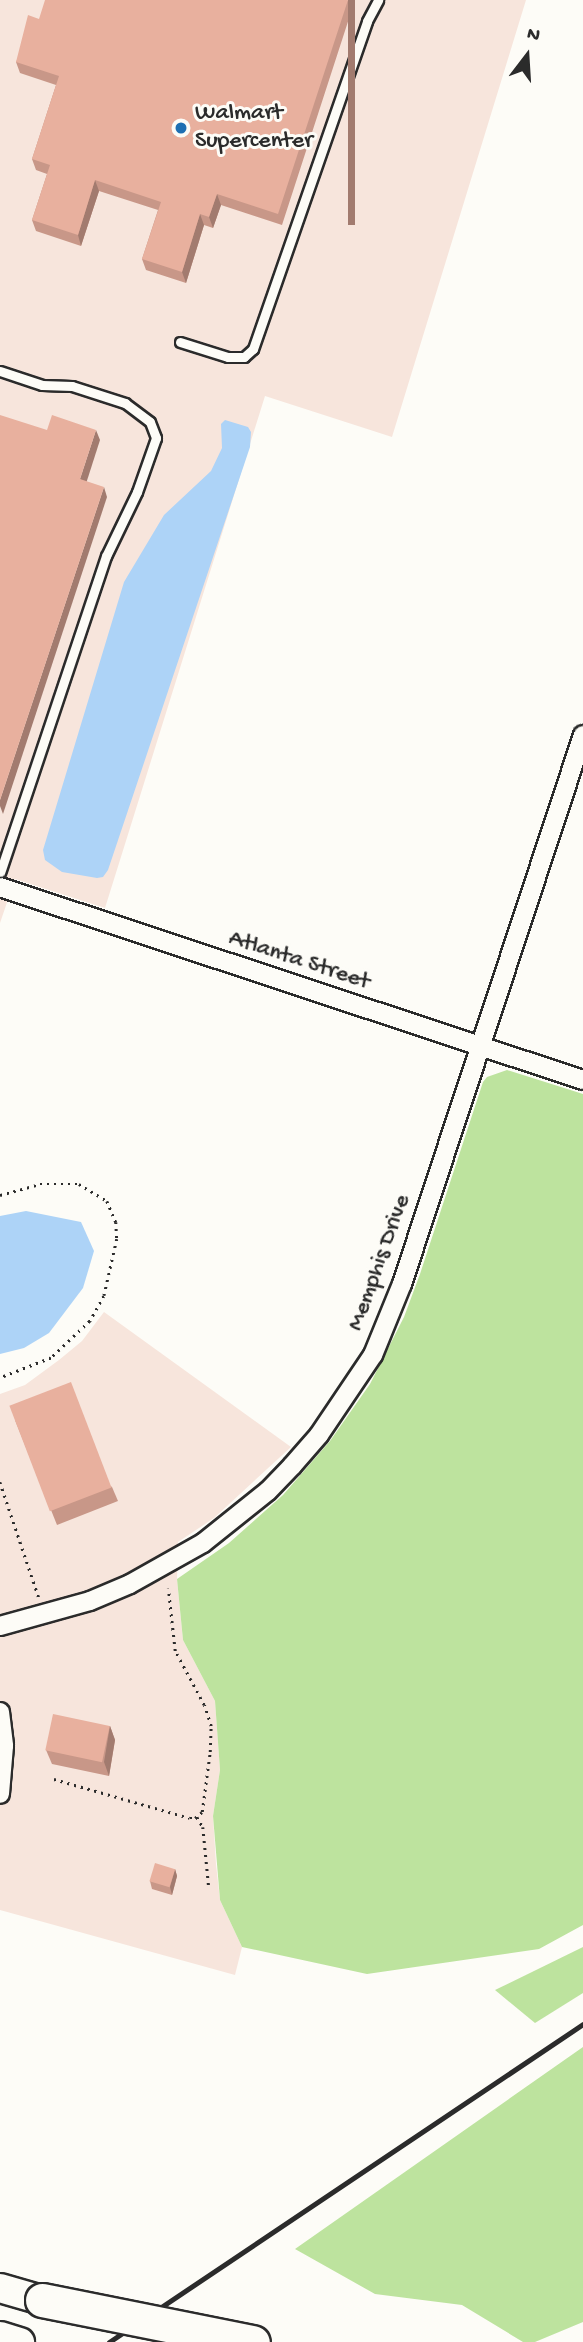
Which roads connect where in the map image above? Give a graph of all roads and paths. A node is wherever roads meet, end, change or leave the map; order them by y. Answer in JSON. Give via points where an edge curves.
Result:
{"nodes":[{"id":1,"x":378,"y":0,"type":"edge"},
{"id":2,"x":180,"y":342,"type":"dead end"},
{"id":3,"x":0,"y":371,"type":"edge"},
{"id":4,"x":583,"y":735,"type":"edge"},
{"id":5,"x":0,"y":872,"type":"edge"},
{"id":6,"x":0,"y":887,"type":"edge"},
{"id":7,"x":480,"y":1046,"type":"junction"},
{"id":8,"x":583,"y":1080,"type":"edge"},
{"id":9,"x":0,"y":1195,"type":"edge"},
{"id":10,"x":0,"y":1378,"type":"edge"},
{"id":11,"x":0,"y":1482,"type":"edge"},
{"id":12,"x":167,"y":1588,"type":"dead end"},
{"id":13,"x":40,"y":1602,"type":"dead end"},
{"id":14,"x":0,"y":1626,"type":"edge"},
{"id":15,"x":0,"y":1712,"type":"edge"},
{"id":16,"x":54,"y":1779,"type":"dead end"},
{"id":17,"x":0,"y":1794,"type":"edge"},
{"id":18,"x":197,"y":1817,"type":"junction"},
{"id":19,"x":209,"y":1888,"type":"dead end"},
{"id":20,"x":0,"y":2288,"type":"edge"},
{"id":21,"x":38,"y":2299,"type":"joint"},
{"id":22,"x":0,"y":2336,"type":"edge"},
{"id":23,"x":20,"y":2342,"type":"edge"},
{"id":24,"x":253,"y":2342,"type":"edge"}],
"edges":[{"from":1,"to":2,"type":"lane","via":[[253,349],[244,357],[228,357]]},
{"from":3,"to":5,"type":"lane","via":[[42,385],[72,386],[125,404],[150,422],[156,439],[106,556]]},
{"from":4,"to":7,"type":"street","name":"Memphis Drive"},
{"from":6,"to":7,"type":"street","name":"Atlanta Street"},
{"from":7,"to":8,"type":"street","name":"Atlanta Street"},
{"from":7,"to":14,"type":"street","name":"Memphis Drive","via":[[389,1320],[373,1355],[319,1435],[261,1497],[168,1564],[90,1601]]},
{"from":9,"to":10,"type":"path","via":[[40,1184],[79,1184],[107,1201],[117,1239],[104,1296],[90,1321],[51,1358]]},
{"from":11,"to":13,"type":"path"},
{"from":12,"to":18,"type":"path","via":[[175,1651],[211,1726],[204,1807]]},
{"from":15,"to":17,"type":"street","via":[[4,1745]]},
{"from":16,"to":18,"type":"path"},
{"from":18,"to":19,"type":"path","via":[[203,1827]]},
{"from":20,"to":21,"type":"main road"},
{"from":21,"to":24,"type":"highway","bridge":true},
{"from":22,"to":23,"type":"main road"}]}
